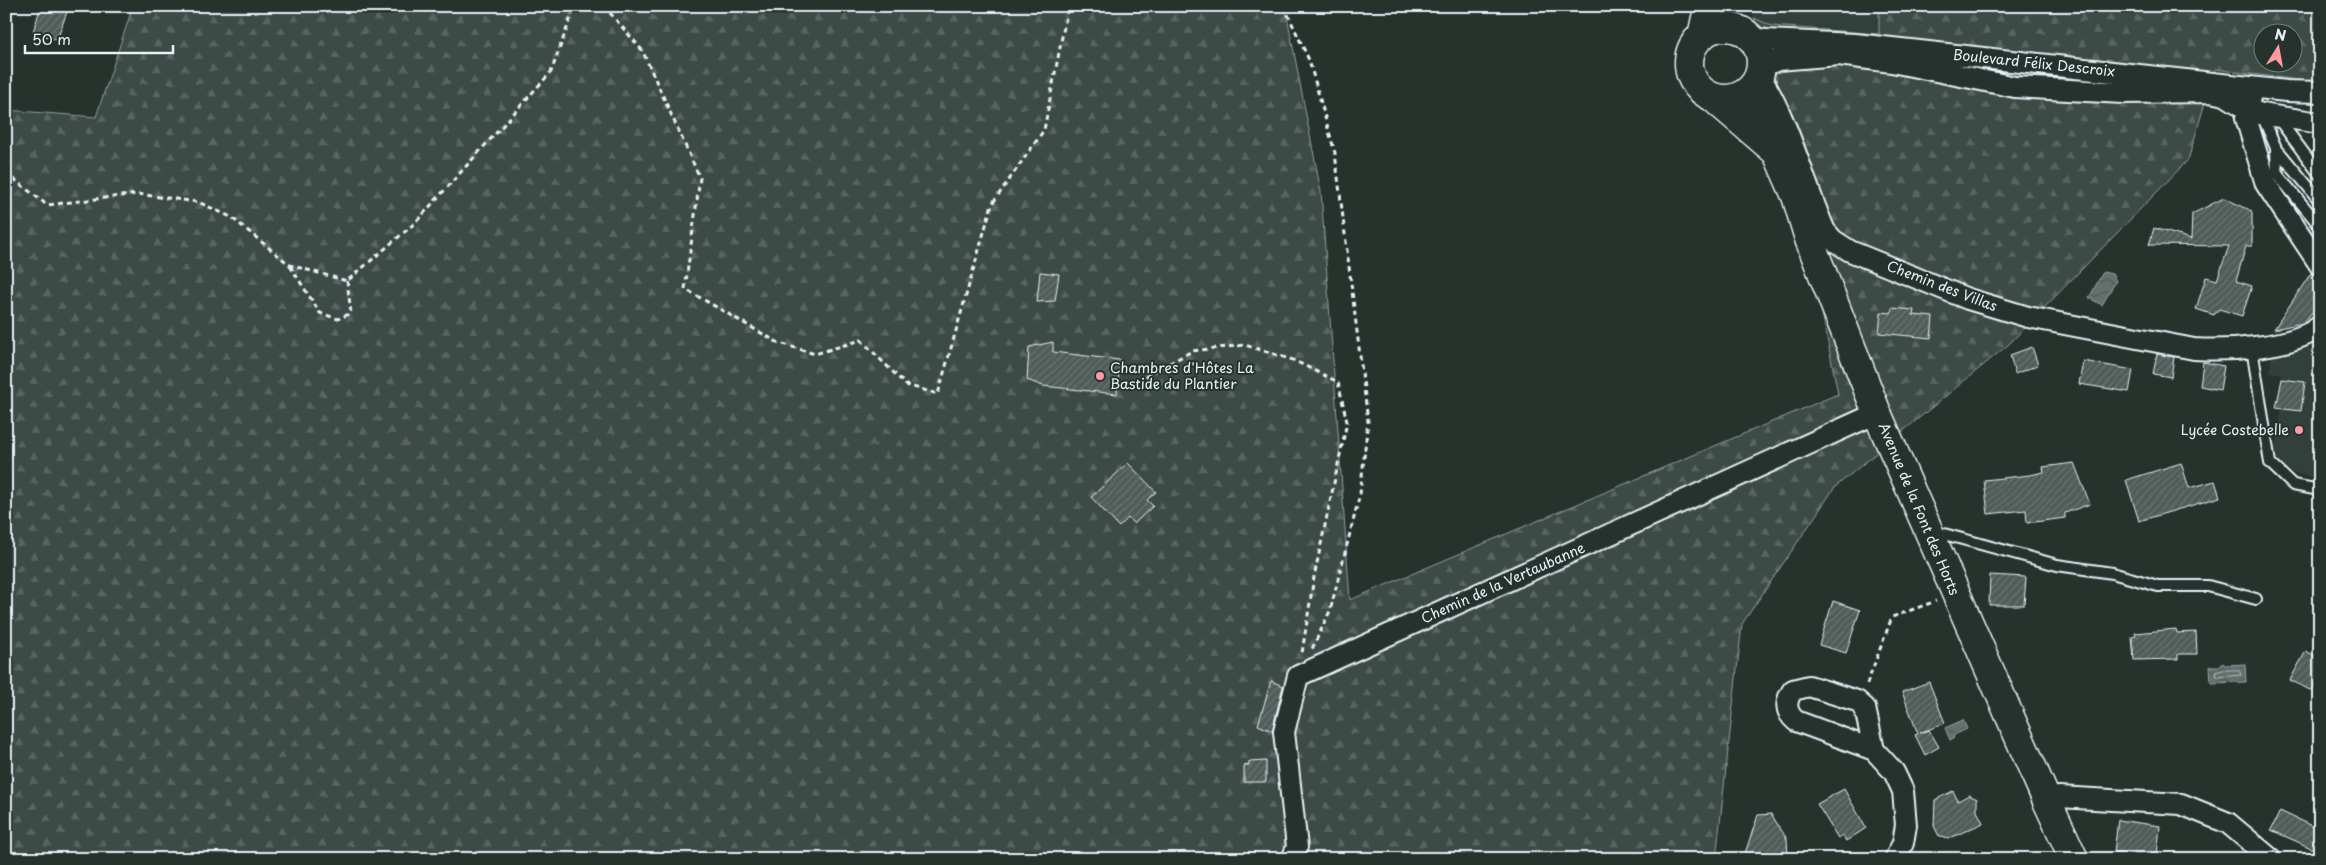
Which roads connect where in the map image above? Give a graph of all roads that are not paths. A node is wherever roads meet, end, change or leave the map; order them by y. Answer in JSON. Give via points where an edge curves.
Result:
{"nodes":[{"id":1,"x":1706,"y":6,"type":"edge"},
{"id":2,"x":1721,"y":6,"type":"edge"},
{"id":3,"x":1745,"y":34,"type":"junction"},
{"id":4,"x":1702,"y":36,"type":"junction"},
{"id":5,"x":1758,"y":76,"type":"junction"},
{"id":6,"x":2258,"y":88,"type":"junction"},
{"id":7,"x":2320,"y":92,"type":"edge"},
{"id":8,"x":1711,"y":96,"type":"junction"},
{"id":9,"x":2261,"y":113,"type":"junction"},
{"id":10,"x":2320,"y":123,"type":"edge"},
{"id":11,"x":2276,"y":148,"type":"junction"},
{"id":12,"x":1777,"y":153,"type":"junction"},
{"id":13,"x":2320,"y":175,"type":"edge"},
{"id":14,"x":2320,"y":201,"type":"edge"},
{"id":15,"x":2320,"y":226,"type":"edge"},
{"id":16,"x":2320,"y":265,"type":"edge"},
{"id":17,"x":2320,"y":326,"type":"edge"},
{"id":18,"x":2252,"y":348,"type":"junction"},
{"id":19,"x":1877,"y":413,"type":"junction"},
{"id":20,"x":2320,"y":490,"type":"edge"},
{"id":21,"x":1933,"y":537,"type":"junction"},
{"id":22,"x":2256,"y":599,"type":"dead end"},
{"id":23,"x":1874,"y":750,"type":"junction"},
{"id":24,"x":2047,"y":801,"type":"junction"},
{"id":25,"x":1292,"y":859,"type":"edge"},
{"id":26,"x":1896,"y":859,"type":"edge"},
{"id":27,"x":2074,"y":859,"type":"edge"},
{"id":28,"x":2271,"y":859,"type":"edge"}],
"edges":[{"from":1,"to":4,"type":"main road"},
{"from":2,"to":3,"type":"main road","via":[[1728,19]]},
{"from":3,"to":4,"type":"main road","via":[[1725,27]]},
{"from":3,"to":5,"type":"main road","via":[[1758,47]]},
{"from":3,"to":6,"type":"street","name":"Boulevard Félix Descroix","via":[[1766,40],[1895,48]]},
{"from":4,"to":8,"type":"main road","via":[[1695,43],[1689,63],[1695,83]]},
{"from":5,"to":8,"type":"main road","via":[[1734,98]]},
{"from":5,"to":9,"type":"street","name":"Boulevard Félix Descroix","via":[[1778,60],[1839,55],[1892,62],[2014,88],[2123,94],[2210,92],[2225,95]]},
{"from":5,"to":12,"type":"main road","name":"Avenue de la Font des Horts"},
{"from":5,"to":18,"type":"street","name":"Chemin des Villas","via":[[1770,94],[1800,163],[1825,231],[1832,240],[1850,251],[1968,299],[2028,317],[2194,350]]},
{"from":6,"to":7,"type":"street","name":"Boulevard Félix Descroix"},
{"from":6,"to":9,"type":"street","via":[[2252,94]]},
{"from":8,"to":12,"type":"main road","name":"Avenue de la Font des Horts"},
{"from":9,"to":10,"type":"street","name":"Boulevard Félix Descroix"},
{"from":9,"to":11,"type":"lane"},
{"from":9,"to":13,"type":"lane"},
{"from":9,"to":16,"type":"street","via":[[2246,118],[2266,184]]},
{"from":11,"to":14,"type":"lane"},
{"from":11,"to":15,"type":"lane","via":[[2277,174]]},
{"from":12,"to":19,"type":"main road","name":"Avenue de la Font des Horts"},
{"from":17,"to":18,"type":"street","name":"Chemin des Villas","via":[[2311,334]]},
{"from":18,"to":20,"type":"lane","via":[[2270,463],[2293,485]]},
{"from":19,"to":21,"type":"main road","name":"Avenue de la Font des Horts"},
{"from":19,"to":25,"type":"street","name":"Chemin de la Vertaubanne","via":[[1298,676],[1284,732],[1297,847]]},
{"from":21,"to":22,"type":"lane","via":[[1944,534],[2056,565],[2112,572],[2158,586],[2208,586]]},
{"from":21,"to":24,"type":"main road","name":"Avenue de la Font des Horts"},
{"from":23,"to":23,"type":"street","via":[[1869,721],[1865,708],[1860,704],[1809,686],[1793,690],[1787,708],[1789,715]]},
{"from":23,"to":26,"type":"street","via":[[1894,772],[1903,791],[1906,825]]},
{"from":24,"to":27,"type":"main road","name":"Avenue de la Font des Horts"},
{"from":24,"to":28,"type":"street","via":[[2059,797],[2181,804],[2228,824]]}]}
